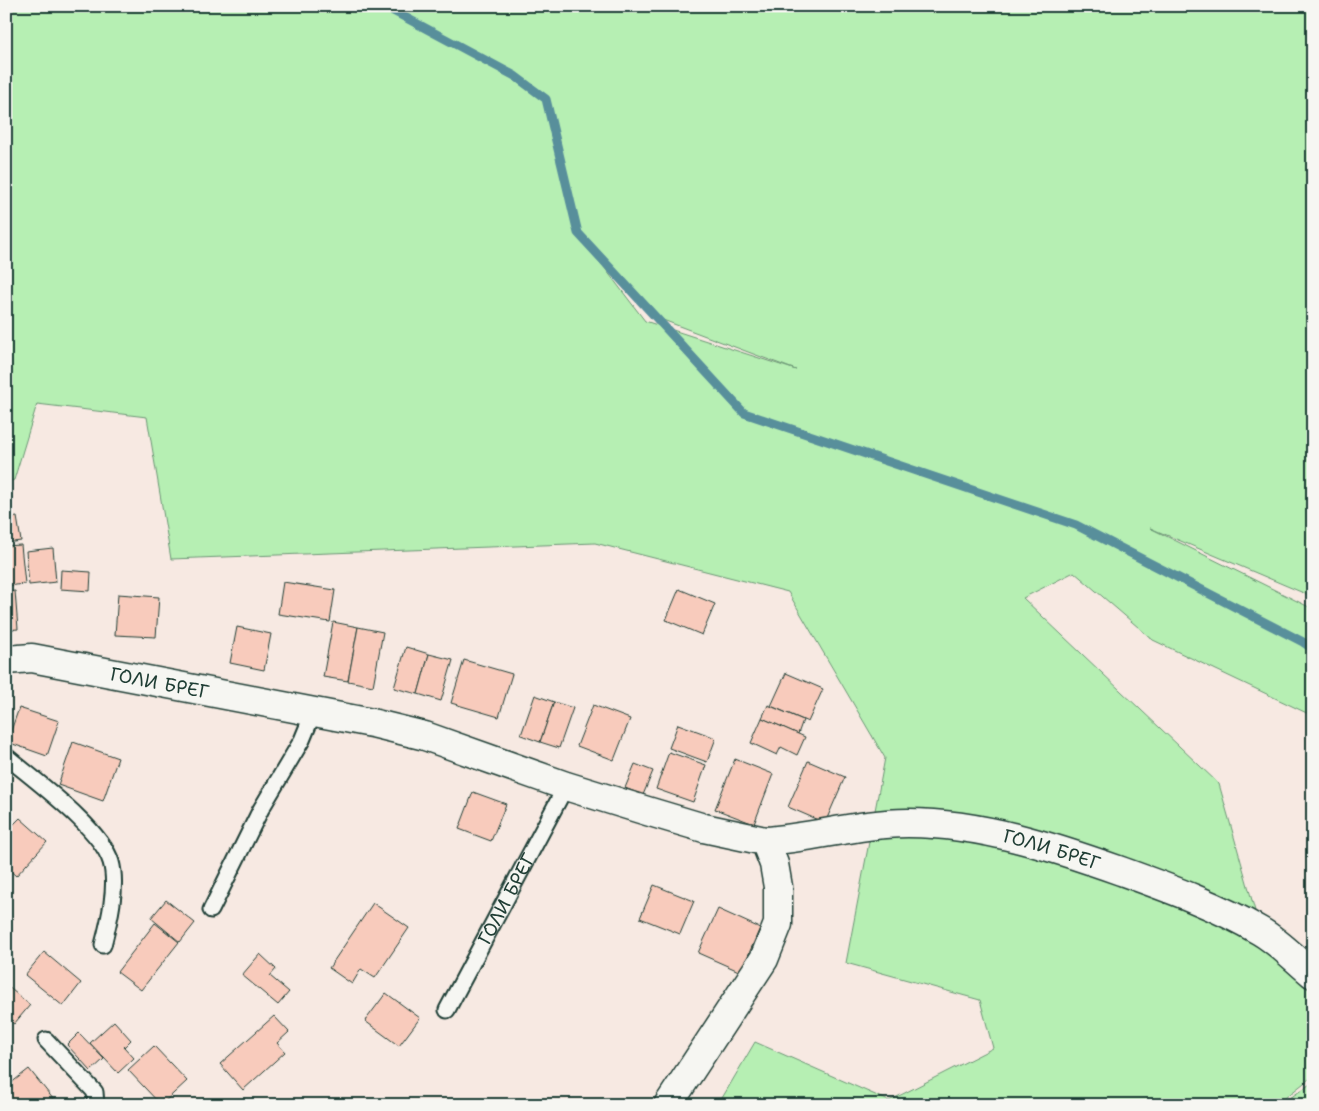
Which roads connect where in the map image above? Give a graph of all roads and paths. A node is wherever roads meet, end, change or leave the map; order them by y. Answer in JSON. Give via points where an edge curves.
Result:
{"nodes":[{"id":1,"x":6,"y":660,"type":"edge"},
{"id":2,"x":314,"y":711,"type":"junction"},
{"id":3,"x":6,"y":756,"type":"edge"},
{"id":4,"x":566,"y":786,"type":"junction"},
{"id":5,"x":765,"y":841,"type":"junction"},
{"id":6,"x":211,"y":910,"type":"dead end"},
{"id":7,"x":103,"y":945,"type":"dead end"},
{"id":8,"x":1313,"y":974,"type":"edge"},
{"id":9,"x":447,"y":1010,"type":"dead end"},
{"id":10,"x":46,"y":1040,"type":"dead end"},
{"id":11,"x":96,"y":1105,"type":"edge"},
{"id":12,"x":668,"y":1105,"type":"edge"}],
"edges":[{"from":1,"to":2,"type":"street","name":"ГОЛИ БРЕГ","via":[[32,658]]},
{"from":2,"to":4,"type":"street","name":"ГОЛИ БРЕГ","via":[[425,736]]},
{"from":2,"to":6,"type":"lane","via":[[302,740],[261,809]]},
{"from":3,"to":7,"type":"lane","via":[[102,842],[111,862],[113,905]]},
{"from":4,"to":5,"type":"street","name":"ГОЛИ БРЕГ","via":[[704,828]]},
{"from":4,"to":9,"type":"lane","name":"ГОЛИ БРЕГ"},
{"from":5,"to":8,"type":"street","name":"ГОЛИ БРЕГ","via":[[907,823],[960,826],[1006,835],[1091,860],[1212,906],[1261,932]]},
{"from":5,"to":12,"type":"street","via":[[778,887],[778,924],[764,959]]},
{"from":10,"to":11,"type":"lane","via":[[95,1092]]}]}
